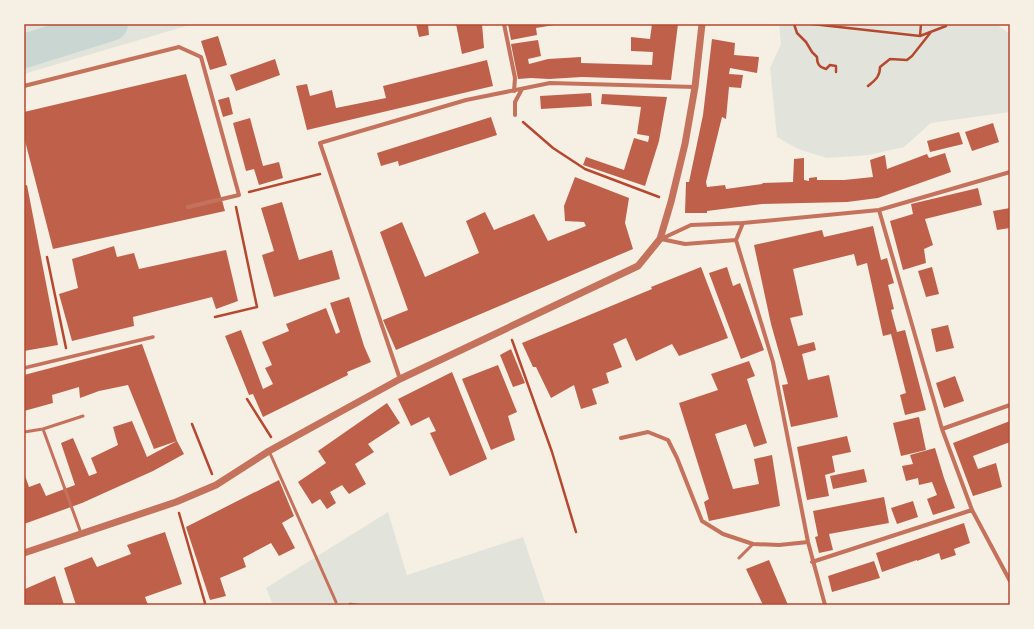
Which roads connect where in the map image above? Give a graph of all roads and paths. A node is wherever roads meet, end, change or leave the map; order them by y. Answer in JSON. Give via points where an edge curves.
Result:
{"nodes":[{"id":1,"x":504,"y":24,"type":"edge"},
{"id":2,"x":702,"y":24,"type":"edge"},
{"id":3,"x":794,"y":24,"type":"edge"},
{"id":4,"x":812,"y":24,"type":"edge"},
{"id":5,"x":922,"y":24,"type":"edge"},
{"id":6,"x":946,"y":24,"type":"edge"},
{"id":7,"x":931,"y":32,"type":"junction"},
{"id":8,"x":920,"y":36,"type":"junction"},
{"id":9,"x":836,"y":72,"type":"dead end"},
{"id":10,"x":24,"y":86,"type":"edge"},
{"id":11,"x":868,"y":86,"type":"dead end"},
{"id":12,"x":695,"y":87,"type":"junction"},
{"id":13,"x":522,"y":89,"type":"junction"},
{"id":14,"x":514,"y":91,"type":"junction"},
{"id":15,"x":515,"y":115,"type":"joint"},
{"id":16,"x":330,"y":172,"type":"junction"},
{"id":17,"x":1010,"y":172,"type":"edge"},
{"id":18,"x":239,"y":195,"type":"junction"},
{"id":19,"x":234,"y":196,"type":"junction"},
{"id":20,"x":671,"y":202,"type":"junction"},
{"id":21,"x":188,"y":207,"type":"dead end"},
{"id":22,"x":879,"y":210,"type":"junction"},
{"id":23,"x":743,"y":223,"type":"junction"},
{"id":24,"x":660,"y":239,"type":"junction"},
{"id":25,"x":736,"y":240,"type":"junction"},
{"id":26,"x":47,"y":258,"type":"dead end"},
{"id":27,"x":216,"y":317,"type":"dead end"},
{"id":28,"x":508,"y":328,"type":"junction"},
{"id":29,"x":153,"y":336,"type":"dead end"},
{"id":30,"x":67,"y":356,"type":"junction"},
{"id":31,"x":24,"y":368,"type":"edge"},
{"id":32,"x":400,"y":379,"type":"junction"},
{"id":33,"x":247,"y":398,"type":"dead end"},
{"id":34,"x":1010,"y":405,"type":"edge"},
{"id":35,"x":83,"y":416,"type":"dead end"},
{"id":36,"x":192,"y":424,"type":"dead end"},
{"id":37,"x":43,"y":429,"type":"junction"},
{"id":38,"x":942,"y":429,"type":"junction"},
{"id":39,"x":24,"y":432,"type":"edge"},
{"id":40,"x":621,"y":438,"type":"dead end"},
{"id":41,"x":277,"y":446,"type":"junction"},
{"id":42,"x":269,"y":451,"type":"junction"},
{"id":43,"x":216,"y":485,"type":"junction"},
{"id":44,"x":176,"y":502,"type":"junction"},
{"id":45,"x":972,"y":510,"type":"junction"},
{"id":46,"x":576,"y":532,"type":"dead end"},
{"id":47,"x":81,"y":533,"type":"junction"},
{"id":48,"x":808,"y":542,"type":"junction"},
{"id":49,"x":753,"y":544,"type":"junction"},
{"id":50,"x":24,"y":553,"type":"edge"},
{"id":51,"x":739,"y":558,"type":"dead end"},
{"id":52,"x":812,"y":562,"type":"junction"},
{"id":53,"x":1010,"y":581,"type":"edge"},
{"id":54,"x":336,"y":602,"type":"dead end"},
{"id":55,"x":350,"y":604,"type":"edge"},
{"id":56,"x":204,"y":605,"type":"edge"},
{"id":57,"x":358,"y":605,"type":"edge"},
{"id":58,"x":824,"y":605,"type":"edge"}],
"edges":[{"from":1,"to":14,"type":"street","via":[[515,78]]},
{"from":2,"to":12,"type":"street"},
{"from":3,"to":9,"type":"path","via":[[797,33],[817,57],[820,67],[836,66]]},
{"from":4,"to":8,"type":"path"},
{"from":5,"to":8,"type":"path"},
{"from":6,"to":7,"type":"path"},
{"from":7,"to":8,"type":"path"},
{"from":7,"to":11,"type":"path","via":[[907,60],[890,58],[880,66],[878,78]]},
{"from":10,"to":18,"type":"street","via":[[179,47],[201,57]]},
{"from":12,"to":13,"type":"street","via":[[550,83]]},
{"from":12,"to":20,"type":"street"},
{"from":13,"to":14,"type":"street"},
{"from":13,"to":15,"type":"street","via":[[515,102]]},
{"from":14,"to":16,"type":"street","via":[[466,100],[320,143]]},
{"from":15,"to":20,"type":"path","via":[[553,148],[585,170]]},
{"from":16,"to":18,"type":"path"},
{"from":16,"to":32,"type":"street"},
{"from":17,"to":22,"type":"street"},
{"from":18,"to":19,"type":"street"},
{"from":19,"to":21,"type":"street"},
{"from":19,"to":27,"type":"path","via":[[257,307]]},
{"from":20,"to":24,"type":"street"},
{"from":22,"to":23,"type":"street"},
{"from":22,"to":38,"type":"street"},
{"from":23,"to":24,"type":"street","via":[[691,224]]},
{"from":23,"to":25,"type":"street"},
{"from":24,"to":25,"type":"street","via":[[684,244]]},
{"from":24,"to":28,"type":"street","via":[[638,266]]},
{"from":25,"to":48,"type":"street","via":[[773,362]]},
{"from":26,"to":30,"type":"path"},
{"from":28,"to":32,"type":"street"},
{"from":28,"to":46,"type":"path","via":[[552,452]]},
{"from":29,"to":30,"type":"street"},
{"from":30,"to":31,"type":"street"},
{"from":32,"to":41,"type":"street"},
{"from":33,"to":41,"type":"path"},
{"from":34,"to":38,"type":"street"},
{"from":35,"to":37,"type":"lane"},
{"from":36,"to":43,"type":"path"},
{"from":37,"to":39,"type":"lane"},
{"from":37,"to":47,"type":"lane"},
{"from":38,"to":45,"type":"street"},
{"from":40,"to":49,"type":"street","via":[[648,432],[668,440],[702,520],[723,534]]},
{"from":41,"to":42,"type":"street"},
{"from":42,"to":43,"type":"street"},
{"from":42,"to":54,"type":"lane"},
{"from":43,"to":44,"type":"street"},
{"from":44,"to":47,"type":"street"},
{"from":44,"to":56,"type":"path"},
{"from":45,"to":52,"type":"street"},
{"from":45,"to":53,"type":"street"},
{"from":47,"to":50,"type":"street"},
{"from":48,"to":49,"type":"street","via":[[779,546]]},
{"from":48,"to":52,"type":"street"},
{"from":49,"to":51,"type":"lane"},
{"from":52,"to":58,"type":"street"},
{"from":55,"to":57,"type":"path"}]}
